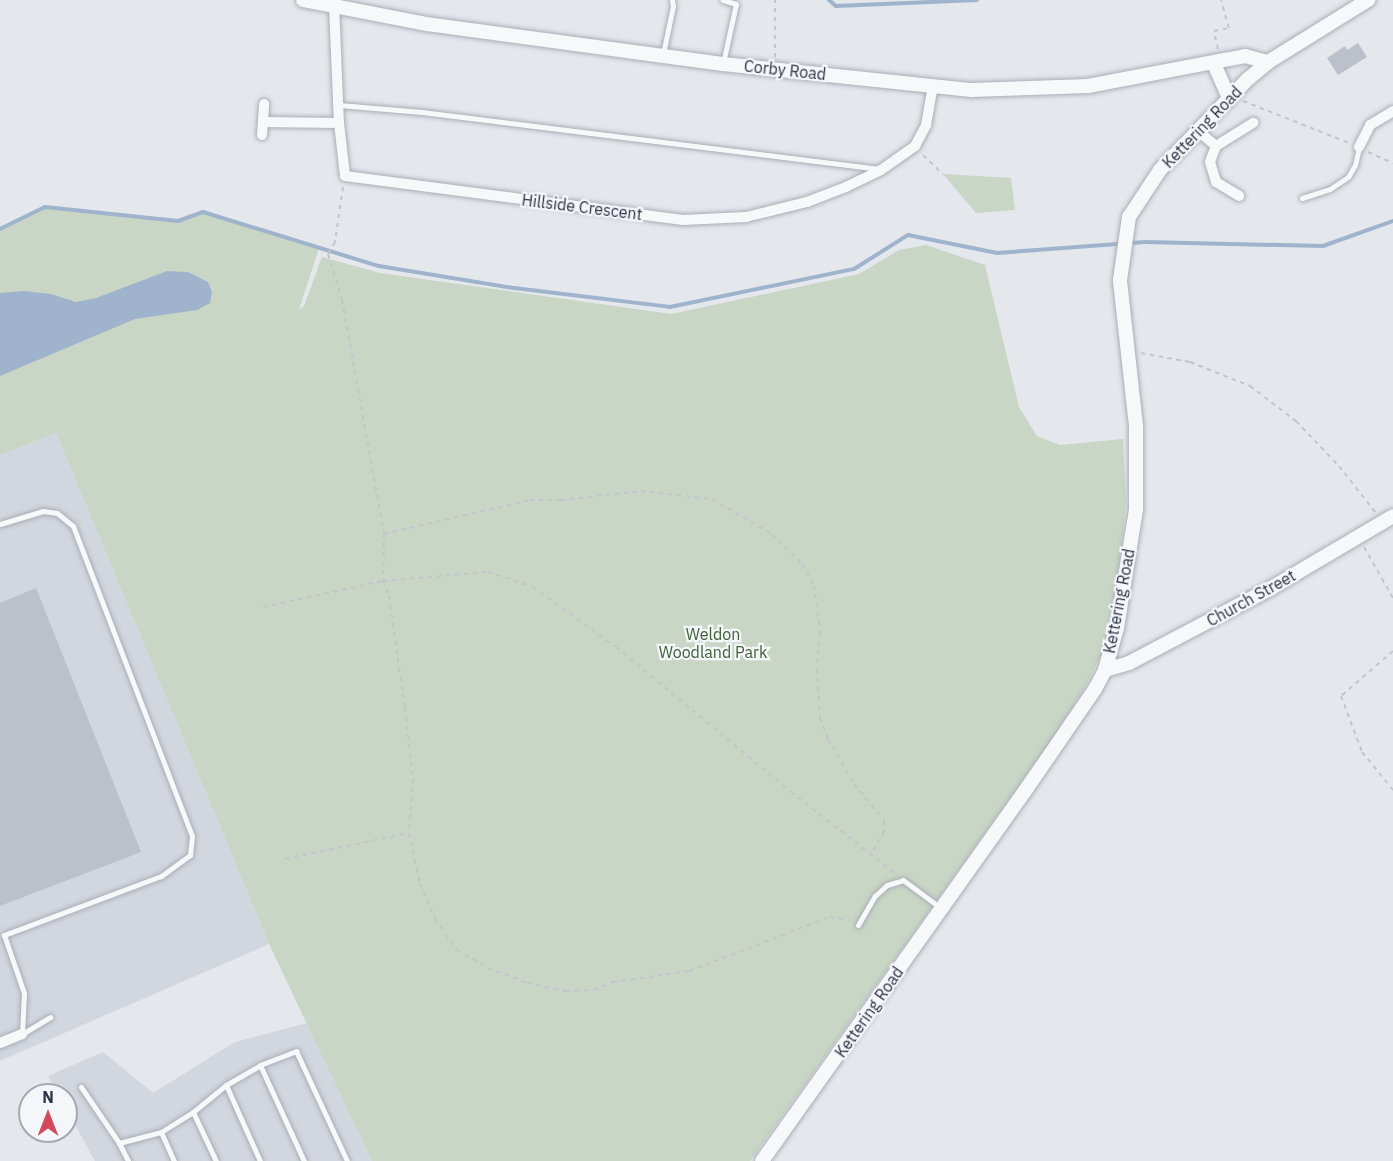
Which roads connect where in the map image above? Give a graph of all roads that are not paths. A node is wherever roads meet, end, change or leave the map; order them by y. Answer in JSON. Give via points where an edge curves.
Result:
{"nodes":[{"id":1,"x":303,"y":0,"type":"edge"},
{"id":2,"x":672,"y":0,"type":"edge"},
{"id":3,"x":723,"y":0,"type":"edge"},
{"id":4,"x":1368,"y":0,"type":"edge"},
{"id":5,"x":360,"y":4,"type":"edge"},
{"id":6,"x":334,"y":5,"type":"junction"},
{"id":7,"x":663,"y":56,"type":"junction"},
{"id":8,"x":1268,"y":62,"type":"junction"},
{"id":9,"x":1218,"y":63,"type":"junction"},
{"id":10,"x":723,"y":64,"type":"junction"},
{"id":11,"x":933,"y":87,"type":"junction"},
{"id":12,"x":1229,"y":97,"type":"junction"},
{"id":13,"x":264,"y":104,"type":"dead end"},
{"id":14,"x":339,"y":105,"type":"junction"},
{"id":15,"x":1393,"y":111,"type":"edge"},
{"id":16,"x":263,"y":122,"type":"junction"},
{"id":17,"x":339,"y":123,"type":"junction"},
{"id":18,"x":1253,"y":123,"type":"dead end"},
{"id":19,"x":1197,"y":130,"type":"junction"},
{"id":20,"x":262,"y":135,"type":"dead end"},
{"id":21,"x":1216,"y":146,"type":"junction"},
{"id":22,"x":1359,"y":147,"type":"joint"},
{"id":23,"x":881,"y":170,"type":"junction"},
{"id":24,"x":1239,"y":196,"type":"dead end"},
{"id":25,"x":1302,"y":198,"type":"dead end"},
{"id":26,"x":1388,"y":519,"type":"edge"},
{"id":27,"x":0,"y":524,"type":"edge"},
{"id":28,"x":1105,"y":670,"type":"junction"},
{"id":29,"x":943,"y":909,"type":"junction"},
{"id":30,"x":858,"y":926,"type":"road end"},
{"id":31,"x":51,"y":1017,"type":"dead end"},
{"id":32,"x":22,"y":1034,"type":"junction"},
{"id":33,"x":0,"y":1043,"type":"edge"},
{"id":34,"x":260,"y":1065,"type":"junction"},
{"id":35,"x":226,"y":1085,"type":"junction"},
{"id":36,"x":81,"y":1087,"type":"dead end"},
{"id":37,"x":193,"y":1112,"type":"junction"},
{"id":38,"x":161,"y":1132,"type":"junction"},
{"id":39,"x":119,"y":1143,"type":"junction"},
{"id":40,"x":128,"y":1161,"type":"edge"},
{"id":41,"x":174,"y":1161,"type":"edge"},
{"id":42,"x":216,"y":1161,"type":"edge"},
{"id":43,"x":260,"y":1161,"type":"edge"},
{"id":44,"x":304,"y":1161,"type":"edge"},
{"id":45,"x":347,"y":1161,"type":"edge"},
{"id":46,"x":762,"y":1161,"type":"edge"}],
"edges":[{"from":1,"to":6,"type":"street","name":"Corby Road"},
{"from":2,"to":7,"type":"lane"},
{"from":3,"to":10,"type":"lane","via":[[736,4]]},
{"from":4,"to":8,"type":"street","name":"Kettering Road"},
{"from":5,"to":6,"type":"street","name":"Corby Road"},
{"from":5,"to":7,"type":"street","name":"Corby Road","via":[[427,24]]},
{"from":6,"to":14,"type":"street"},
{"from":7,"to":10,"type":"street","name":"Corby Road"},
{"from":8,"to":9,"type":"street","name":"Corby Road","via":[[1253,56]]},
{"from":8,"to":12,"type":"street","name":"Kettering Road"},
{"from":9,"to":11,"type":"street","name":"Corby Road","via":[[1053,89]]},
{"from":9,"to":12,"type":"street"},
{"from":10,"to":11,"type":"street","name":"Corby Road"},
{"from":11,"to":23,"type":"street","name":"Hillside Crescent","via":[[927,125],[915,146]]},
{"from":12,"to":19,"type":"street","name":"Kettering Road"},
{"from":13,"to":16,"type":"street"},
{"from":14,"to":17,"type":"street"},
{"from":14,"to":23,"type":"lane"},
{"from":15,"to":22,"type":"street","via":[[1370,125]]},
{"from":16,"to":17,"type":"street"},
{"from":16,"to":20,"type":"street"},
{"from":17,"to":23,"type":"street","name":"Hillside Crescent","via":[[345,176],[683,220],[746,217],[797,205]]},
{"from":18,"to":21,"type":"street"},
{"from":19,"to":21,"type":"street"},
{"from":19,"to":28,"type":"street","name":"Kettering Road","via":[[1143,192],[1129,217],[1120,280],[1136,426],[1136,509],[1121,605]]},
{"from":21,"to":24,"type":"street","via":[[1210,162],[1216,182]]},
{"from":22,"to":25,"type":"lane","via":[[1347,177],[1330,189]]},
{"from":26,"to":28,"type":"street","name":"Church Street","via":[[1273,587],[1129,663]]},
{"from":27,"to":32,"type":"lane","via":[[43,511],[57,513],[73,526],[192,836],[190,855],[161,876],[4,934],[24,993]]},
{"from":28,"to":29,"type":"street","name":"Kettering Road"},
{"from":29,"to":30,"type":"lane","via":[[903,880],[887,885],[875,896]]},
{"from":29,"to":46,"type":"street","name":"Kettering Road"},
{"from":31,"to":32,"type":"lane"},
{"from":32,"to":33,"type":"street"},
{"from":34,"to":35,"type":"lane"},
{"from":34,"to":44,"type":"lane"},
{"from":34,"to":45,"type":"lane","via":[[296,1051]]},
{"from":35,"to":37,"type":"lane"},
{"from":35,"to":43,"type":"lane"},
{"from":36,"to":39,"type":"lane"},
{"from":37,"to":38,"type":"lane"},
{"from":37,"to":42,"type":"lane"},
{"from":38,"to":39,"type":"lane"},
{"from":38,"to":41,"type":"lane"},
{"from":39,"to":40,"type":"lane"}]}
